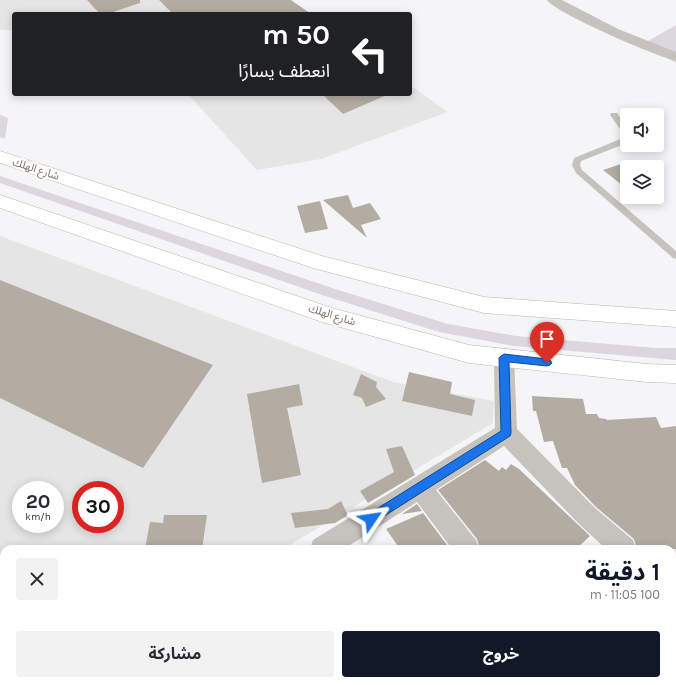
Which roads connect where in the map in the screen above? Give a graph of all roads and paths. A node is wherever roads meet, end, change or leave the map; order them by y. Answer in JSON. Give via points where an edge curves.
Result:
{"nodes":[{"id":1,"x":553,"y":0,"type":"edge"},
{"id":2,"x":676,"y":57,"type":"edge"},
{"id":3,"x":614,"y":115,"type":"dead end"},
{"id":4,"x":0,"y":157,"type":"edge"},
{"id":5,"x":0,"y":201,"type":"edge"},
{"id":6,"x":676,"y":256,"type":"edge"},
{"id":7,"x":676,"y":319,"type":"edge"},
{"id":8,"x":504,"y":358,"type":"junction"},
{"id":9,"x":676,"y":374,"type":"edge"},
{"id":10,"x":506,"y":433,"type":"junction"},
{"id":11,"x":420,"y":488,"type":"junction"},
{"id":12,"x":328,"y":545,"type":"edge"},
{"id":13,"x":464,"y":545,"type":"edge"},
{"id":14,"x":620,"y":545,"type":"edge"}],
"edges":[{"from":1,"to":2,"type":"street","via":[[631,40]]},
{"from":3,"to":6,"type":"lane","via":[[627,133],[627,140],[577,160],[576,165],[579,171]]},
{"from":4,"to":7,"type":"highway","name":"شارع الهلك","via":[[320,263],[484,305]]},
{"from":5,"to":8,"type":"highway","name":"شارع الهلك","via":[[330,316],[469,354]]},
{"from":8,"to":9,"type":"highway","name":"شارع الهلك"},
{"from":8,"to":10,"type":"street"},
{"from":10,"to":11,"type":"street"},
{"from":10,"to":14,"type":"street","via":[[587,516]]},
{"from":11,"to":12,"type":"street"},
{"from":11,"to":13,"type":"street"}]}
